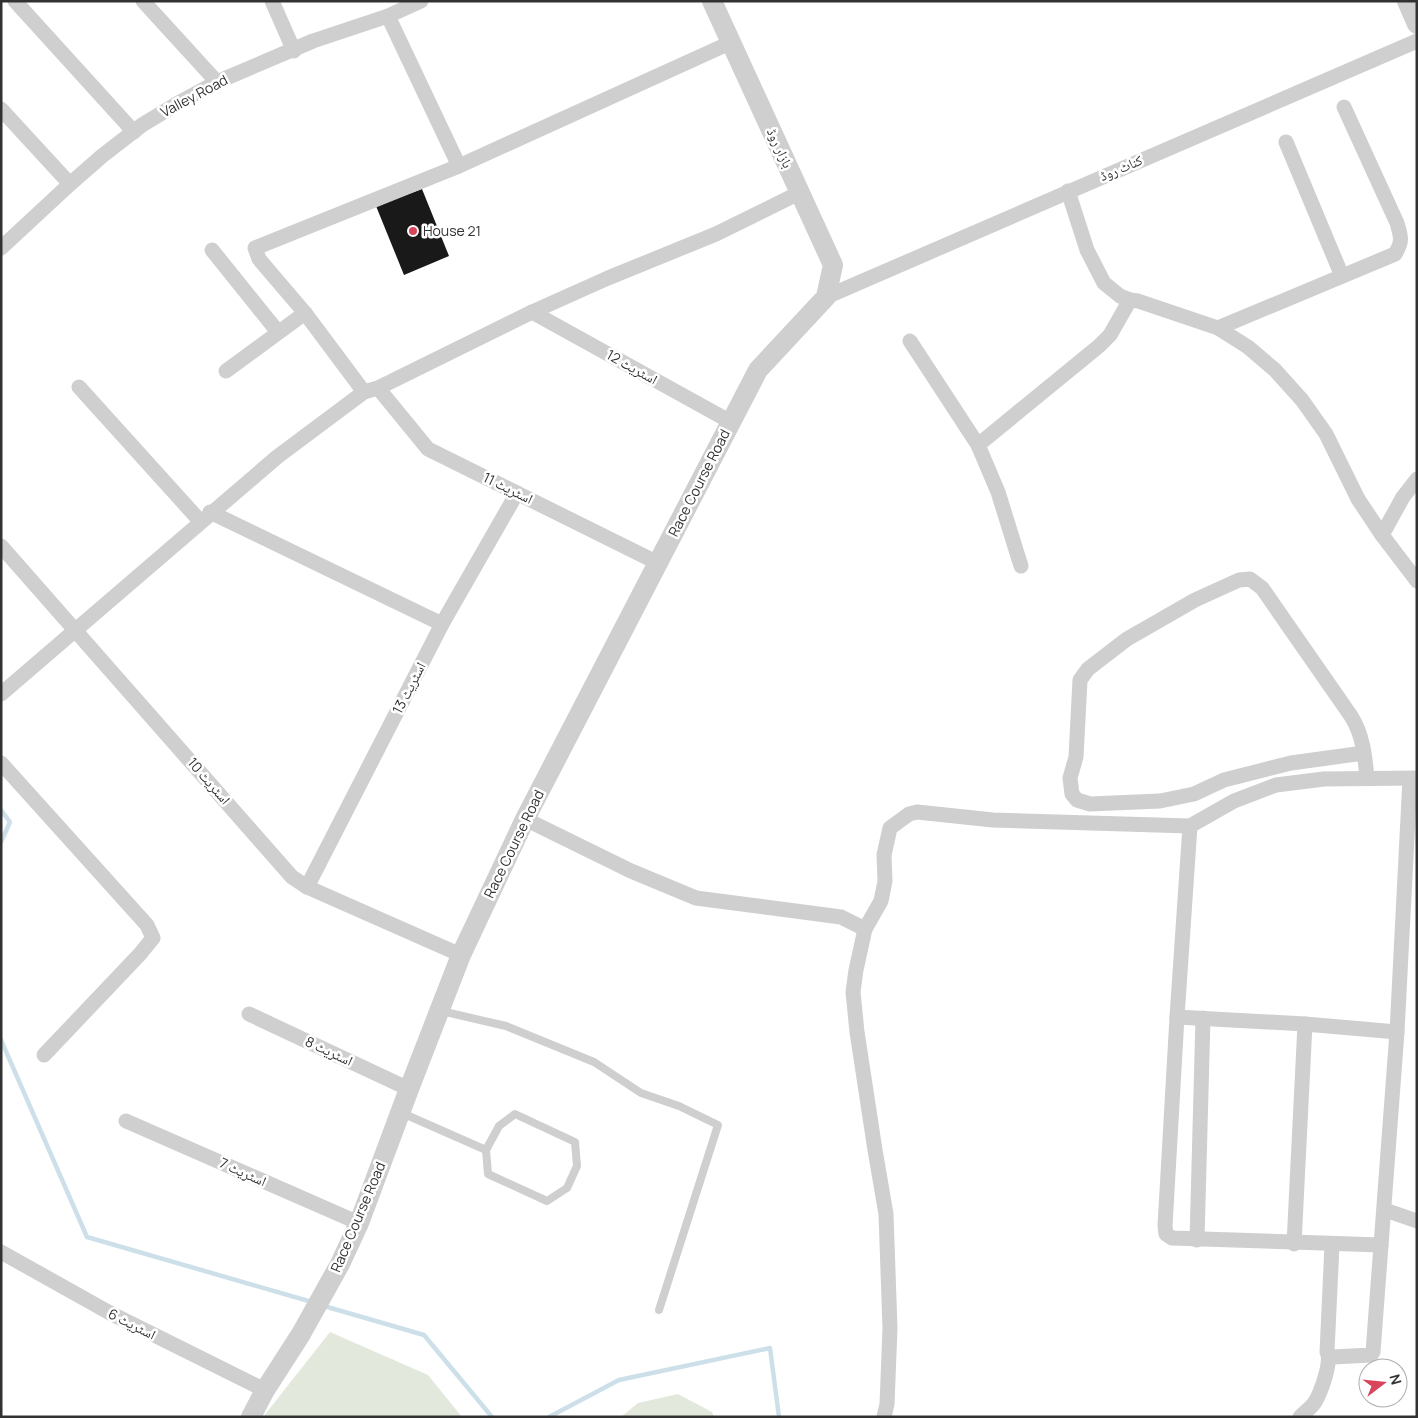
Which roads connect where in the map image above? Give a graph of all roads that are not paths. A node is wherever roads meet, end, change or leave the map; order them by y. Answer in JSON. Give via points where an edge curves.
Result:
{"nodes":[{"id":1,"x":15,"y":1,"type":"edge"},
{"id":2,"x":143,"y":1,"type":"edge"},
{"id":3,"x":272,"y":1,"type":"edge"},
{"id":4,"x":421,"y":1,"type":"edge"},
{"id":5,"x":712,"y":1,"type":"edge"},
{"id":6,"x":1407,"y":1,"type":"edge"},
{"id":7,"x":388,"y":16,"type":"junction"},
{"id":8,"x":1417,"y":24,"type":"edge"},
{"id":9,"x":1417,"y":41,"type":"edge"},
{"id":10,"x":732,"y":42,"type":"junction"},
{"id":11,"x":294,"y":50,"type":"junction"},
{"id":12,"x":217,"y":82,"type":"junction"},
{"id":13,"x":1344,"y":107,"type":"dead end"},
{"id":14,"x":1,"y":109,"type":"edge"},
{"id":15,"x":134,"y":132,"type":"junction"},
{"id":16,"x":1286,"y":142,"type":"dead end"},
{"id":17,"x":459,"y":166,"type":"junction"},
{"id":18,"x":70,"y":184,"type":"junction"},
{"id":19,"x":1068,"y":190,"type":"junction"},
{"id":20,"x":801,"y":192,"type":"junction"},
{"id":21,"x":1,"y":248,"type":"edge"},
{"id":22,"x":212,"y":250,"type":"dead end"},
{"id":23,"x":1342,"y":276,"type":"junction"},
{"id":24,"x":826,"y":297,"type":"junction"},
{"id":25,"x":1130,"y":300,"type":"junction"},
{"id":26,"x":532,"y":312,"type":"junction"},
{"id":27,"x":305,"y":313,"type":"junction"},
{"id":28,"x":1218,"y":328,"type":"junction"},
{"id":29,"x":278,"y":332,"type":"junction"},
{"id":30,"x":910,"y":341,"type":"dead end"},
{"id":31,"x":226,"y":370,"type":"dead end"},
{"id":32,"x":79,"y":387,"type":"dead end"},
{"id":33,"x":371,"y":390,"type":"junction"},
{"id":34,"x":731,"y":422,"type":"junction"},
{"id":35,"x":978,"y":445,"type":"junction"},
{"id":36,"x":1417,"y":479,"type":"edge"},
{"id":37,"x":517,"y":493,"type":"junction"},
{"id":38,"x":205,"y":517,"type":"junction"},
{"id":39,"x":1382,"y":535,"type":"junction"},
{"id":40,"x":1,"y":546,"type":"edge"},
{"id":41,"x":658,"y":563,"type":"junction"},
{"id":42,"x":1021,"y":566,"type":"dead end"},
{"id":43,"x":1417,"y":581,"type":"edge"},
{"id":44,"x":442,"y":624,"type":"junction"},
{"id":45,"x":75,"y":629,"type":"junction"},
{"id":46,"x":1,"y":694,"type":"edge"},
{"id":47,"x":1364,"y":753,"type":"junction"},
{"id":48,"x":1,"y":763,"type":"edge"},
{"id":49,"x":1367,"y":778,"type":"junction"},
{"id":50,"x":1414,"y":778,"type":"edge"},
{"id":51,"x":525,"y":819,"type":"junction"},
{"id":52,"x":1190,"y":826,"type":"junction"},
{"id":53,"x":307,"y":887,"type":"junction"},
{"id":54,"x":865,"y":929,"type":"junction"},
{"id":55,"x":461,"y":955,"type":"junction"},
{"id":56,"x":441,"y":1011,"type":"junction"},
{"id":57,"x":249,"y":1014,"type":"dead end"},
{"id":58,"x":1176,"y":1017,"type":"junction"},
{"id":59,"x":1204,"y":1018,"type":"junction"},
{"id":60,"x":1305,"y":1024,"type":"junction"},
{"id":61,"x":1397,"y":1032,"type":"junction"},
{"id":62,"x":44,"y":1055,"type":"dead end"},
{"id":63,"x":409,"y":1089,"type":"junction"},
{"id":64,"x":400,"y":1112,"type":"junction"},
{"id":65,"x":126,"y":1121,"type":"dead end"},
{"id":66,"x":486,"y":1150,"type":"junction"},
{"id":67,"x":1385,"y":1210,"type":"junction"},
{"id":68,"x":1417,"y":1221,"type":"edge"},
{"id":69,"x":359,"y":1223,"type":"junction"},
{"id":70,"x":1197,"y":1240,"type":"junction"},
{"id":71,"x":1294,"y":1244,"type":"junction"},
{"id":72,"x":1332,"y":1245,"type":"junction"},
{"id":73,"x":1381,"y":1246,"type":"junction"},
{"id":74,"x":1,"y":1252,"type":"edge"},
{"id":75,"x":659,"y":1310,"type":"dead end"},
{"id":76,"x":1329,"y":1356,"type":"junction"},
{"id":77,"x":265,"y":1390,"type":"junction"},
{"id":78,"x":251,"y":1417,"type":"edge"},
{"id":79,"x":884,"y":1417,"type":"edge"},
{"id":80,"x":1300,"y":1417,"type":"edge"}],
"edges":[{"from":1,"to":15,"type":"street"},
{"from":2,"to":12,"type":"street"},
{"from":3,"to":11,"type":"street"},
{"from":4,"to":7,"type":"street","name":"Valley Road"},
{"from":5,"to":10,"type":"street","name":"بازار روڈ"},
{"from":6,"to":8,"type":"street"},
{"from":7,"to":11,"type":"street","name":"Valley Road"},
{"from":7,"to":17,"type":"street"},
{"from":9,"to":19,"type":"street","name":"کناٹ روڈ"},
{"from":10,"to":17,"type":"street"},
{"from":10,"to":20,"type":"street","name":"بازار روڈ"},
{"from":11,"to":12,"type":"street","name":"Valley Road"},
{"from":12,"to":15,"type":"street","name":"Valley Road"},
{"from":13,"to":23,"type":"street","via":[[1387,199],[1401,238],[1395,254]]},
{"from":14,"to":18,"type":"street"},
{"from":15,"to":18,"type":"street","name":"Valley Road"},
{"from":16,"to":23,"type":"street"},
{"from":17,"to":27,"type":"street","name":"اسٹریٹ 11","via":[[255,248],[259,259]]},
{"from":18,"to":21,"type":"street","name":"Valley Road"},
{"from":19,"to":24,"type":"street","name":"کناٹ روڈ"},
{"from":19,"to":25,"type":"street","via":[[1087,250],[1104,283]]},
{"from":20,"to":24,"type":"street","name":"بازار روڈ","via":[[833,265]]},
{"from":20,"to":26,"type":"street","via":[[716,234]]},
{"from":22,"to":29,"type":"street"},
{"from":23,"to":28,"type":"street"},
{"from":24,"to":34,"type":"street","name":"Race Course Road","via":[[758,370]]},
{"from":25,"to":28,"type":"street"},
{"from":25,"to":35,"type":"street","via":[[1110,335],[1099,346]]},
{"from":26,"to":33,"type":"street"},
{"from":26,"to":34,"type":"street","name":"اسٹریٹ 12"},
{"from":27,"to":29,"type":"street"},
{"from":27,"to":33,"type":"street","name":"اسٹریٹ 11"},
{"from":28,"to":39,"type":"street","via":[[1275,370],[1302,400],[1326,434],[1358,499]]},
{"from":29,"to":31,"type":"street"},
{"from":30,"to":35,"type":"street"},
{"from":32,"to":38,"type":"street"},
{"from":33,"to":37,"type":"street","name":"اسٹریٹ 11","via":[[428,449]]},
{"from":33,"to":38,"type":"street","via":[[277,457]]},
{"from":34,"to":41,"type":"street","name":"Race Course Road"},
{"from":35,"to":42,"type":"street","via":[[998,492]]},
{"from":36,"to":39,"type":"street"},
{"from":37,"to":41,"type":"street","name":"اسٹریٹ 11"},
{"from":37,"to":44,"type":"street","name":"اسٹریٹ 13"},
{"from":38,"to":44,"type":"street"},
{"from":38,"to":45,"type":"street"},
{"from":39,"to":43,"type":"street"},
{"from":40,"to":45,"type":"street","name":"اسٹریٹ 10"},
{"from":41,"to":51,"type":"street","name":"Race Course Road"},
{"from":44,"to":53,"type":"street","name":"اسٹریٹ 13"},
{"from":45,"to":46,"type":"street"},
{"from":45,"to":53,"type":"street","name":"اسٹریٹ 10","via":[[292,877]]},
{"from":47,"to":47,"type":"street","via":[[1352,716],[1262,588],[1250,578],[1238,580],[1195,600],[1127,639],[1088,669],[1080,680],[1076,757],[1070,787],[1077,800],[1090,804],[1160,802],[1194,794],[1224,780],[1291,763]]},
{"from":47,"to":49,"type":"street"},
{"from":48,"to":62,"type":"street","via":[[147,925],[153,938]]},
{"from":49,"to":50,"type":"street"},
{"from":49,"to":52,"type":"street","via":[[1276,785],[1234,801]]},
{"from":50,"to":61,"type":"street"},
{"from":51,"to":54,"type":"street","via":[[631,871],[696,898],[841,917]]},
{"from":51,"to":55,"type":"street","name":"Race Course Road"},
{"from":52,"to":54,"type":"street","via":[[909,814],[890,828],[884,855],[885,882],[881,901]]},
{"from":52,"to":58,"type":"street"},
{"from":53,"to":55,"type":"street","name":"اسٹریٹ 10"},
{"from":54,"to":79,"type":"street","via":[[853,992],[886,1214],[890,1328]]},
{"from":55,"to":56,"type":"street","name":"Race Course Road"},
{"from":56,"to":63,"type":"street","name":"Race Course Road"},
{"from":56,"to":75,"type":"lane","via":[[506,1026],[594,1062],[641,1092],[718,1125]]},
{"from":57,"to":63,"type":"street","name":"اسٹریٹ 8"},
{"from":58,"to":59,"type":"street"},
{"from":58,"to":70,"type":"street","via":[[1165,1226],[1166,1234],[1172,1238]]},
{"from":59,"to":60,"type":"street"},
{"from":59,"to":70,"type":"street"},
{"from":60,"to":61,"type":"street"},
{"from":60,"to":71,"type":"street"},
{"from":61,"to":67,"type":"street"},
{"from":63,"to":64,"type":"street","name":"Race Course Road"},
{"from":64,"to":66,"type":"lane"},
{"from":64,"to":69,"type":"street","name":"Race Course Road"},
{"from":65,"to":69,"type":"street","name":"اسٹریٹ 7"},
{"from":66,"to":66,"type":"lane","via":[[499,1126],[515,1114],[575,1142],[577,1166],[567,1188],[547,1201],[488,1174]]},
{"from":67,"to":68,"type":"street"},
{"from":67,"to":73,"type":"street"},
{"from":69,"to":77,"type":"street","name":"Race Course Road","via":[[318,1304]]},
{"from":70,"to":71,"type":"street"},
{"from":71,"to":72,"type":"street"},
{"from":72,"to":73,"type":"street"},
{"from":72,"to":76,"type":"street"},
{"from":73,"to":76,"type":"street","via":[[1373,1352],[1366,1356]]},
{"from":74,"to":77,"type":"street","name":"اسٹریٹ 6","via":[[110,1313]]},
{"from":76,"to":80,"type":"street","via":[[1323,1385],[1314,1403]]},
{"from":77,"to":78,"type":"street","name":"Race Course Road"}]}
